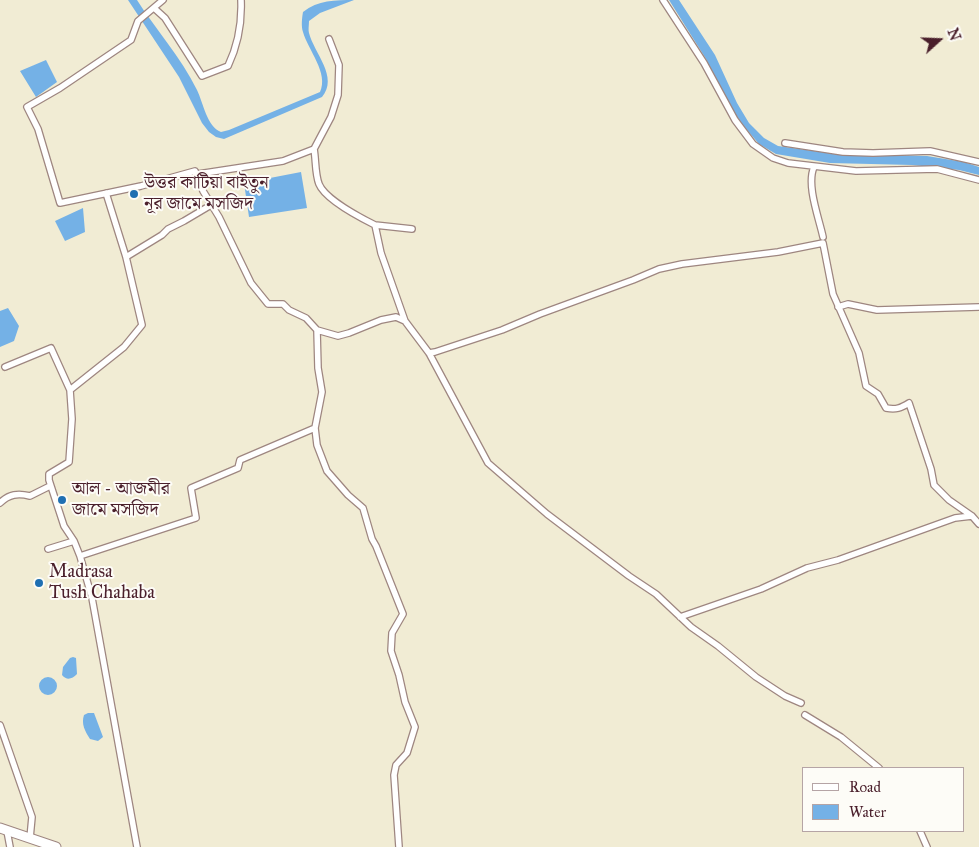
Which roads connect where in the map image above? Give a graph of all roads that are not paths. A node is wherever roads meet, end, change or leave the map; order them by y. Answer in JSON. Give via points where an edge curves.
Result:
{"nodes":[{"id":1,"x":163,"y":0,"type":"edge"},
{"id":2,"x":241,"y":0,"type":"edge"},
{"id":3,"x":664,"y":0,"type":"edge"},
{"id":4,"x":154,"y":8,"type":"junction"},
{"id":5,"x":328,"y":39,"type":"dead end"},
{"id":6,"x":785,"y":143,"type":"dead end"},
{"id":7,"x":314,"y":149,"type":"junction"},
{"id":8,"x":979,"y":162,"type":"edge"},
{"id":9,"x":814,"y":167,"type":"junction"},
{"id":10,"x":198,"y":174,"type":"junction"},
{"id":11,"x":979,"y":180,"type":"edge"},
{"id":12,"x":106,"y":194,"type":"junction"},
{"id":13,"x":211,"y":204,"type":"junction"},
{"id":14,"x":375,"y":225,"type":"junction"},
{"id":15,"x":412,"y":228,"type":"dead end"},
{"id":16,"x":823,"y":237,"type":"dead end"},
{"id":17,"x":126,"y":257,"type":"junction"},
{"id":18,"x":838,"y":307,"type":"junction"},
{"id":19,"x":979,"y":307,"type":"edge"},
{"id":20,"x":404,"y":321,"type":"junction"},
{"id":21,"x":317,"y":330,"type":"junction"},
{"id":22,"x":429,"y":353,"type":"junction"},
{"id":23,"x":5,"y":367,"type":"dead end"},
{"id":24,"x":70,"y":390,"type":"junction"},
{"id":25,"x":315,"y":428,"type":"junction"},
{"id":26,"x":50,"y":486,"type":"junction"},
{"id":27,"x":0,"y":504,"type":"edge"},
{"id":28,"x":972,"y":516,"type":"junction"},
{"id":29,"x":979,"y":524,"type":"edge"},
{"id":30,"x":74,"y":541,"type":"junction"},
{"id":31,"x":48,"y":549,"type":"dead end"},
{"id":32,"x":80,"y":556,"type":"junction"},
{"id":33,"x":680,"y":616,"type":"junction"},
{"id":34,"x":801,"y":704,"type":"dead end"},
{"id":35,"x":805,"y":715,"type":"dead end"},
{"id":36,"x":0,"y":725,"type":"edge"},
{"id":37,"x":878,"y":767,"type":"edge"},
{"id":38,"x":4,"y":829,"type":"edge"},
{"id":39,"x":920,"y":832,"type":"edge"},
{"id":40,"x":30,"y":838,"type":"junction"},
{"id":41,"x":10,"y":847,"type":"edge"},
{"id":42,"x":56,"y":847,"type":"edge"},
{"id":43,"x":137,"y":847,"type":"edge"},
{"id":44,"x":399,"y":847,"type":"edge"},
{"id":45,"x":927,"y":847,"type":"edge"}],
"edges":[{"from":1,"to":4,"type":"street"},
{"from":2,"to":4,"type":"street","via":[[236,49],[228,66],[202,76],[165,18]]},
{"from":3,"to":9,"type":"street","via":[[699,54],[735,120],[753,144],[772,158]]},
{"from":4,"to":12,"type":"street","via":[[140,19],[131,40],[27,107],[38,129],[60,203]]},
{"from":5,"to":7,"type":"street","via":[[339,66],[338,95]]},
{"from":6,"to":8,"type":"street","via":[[843,152],[930,151]]},
{"from":7,"to":10,"type":"street","via":[[283,161]]},
{"from":7,"to":14,"type":"street","via":[[319,184],[325,193]]},
{"from":9,"to":11,"type":"street","via":[[856,171],[937,169]]},
{"from":9,"to":16,"type":"street","via":[[811,185]]},
{"from":10,"to":12,"type":"street","via":[[195,170]]},
{"from":10,"to":13,"type":"street"},
{"from":12,"to":17,"type":"street"},
{"from":13,"to":17,"type":"street"},
{"from":13,"to":21,"type":"street","via":[[257,292],[268,304],[283,304],[306,318]]},
{"from":14,"to":15,"type":"street"},
{"from":14,"to":20,"type":"street"},
{"from":17,"to":24,"type":"street","via":[[142,325],[124,347]]},
{"from":18,"to":19,"type":"street","via":[[848,304],[877,310]]},
{"from":18,"to":22,"type":"street","via":[[822,244],[648,272],[502,330]]},
{"from":18,"to":28,"type":"street","via":[[859,353],[866,386],[878,394],[886,408],[894,410],[910,403],[934,485]]},
{"from":20,"to":21,"type":"street","via":[[396,317],[381,320],[338,336]]},
{"from":20,"to":22,"type":"street"},
{"from":21,"to":25,"type":"street","via":[[322,392]]},
{"from":22,"to":33,"type":"street","via":[[488,463],[547,514],[656,594]]},
{"from":23,"to":24,"type":"street","via":[[51,348]]},
{"from":24,"to":26,"type":"street","via":[[69,462],[49,474]]},
{"from":25,"to":32,"type":"street","via":[[240,460],[238,468],[191,488],[196,518]]},
{"from":25,"to":44,"type":"street","via":[[317,445],[327,471],[365,511],[372,539],[403,614],[392,632],[392,651],[415,727],[407,752],[396,765],[394,775]]},
{"from":26,"to":27,"type":"street","via":[[30,496],[6,497]]},
{"from":26,"to":30,"type":"street","via":[[64,526]]},
{"from":28,"to":29,"type":"street"},
{"from":28,"to":33,"type":"street","via":[[955,518],[807,568],[761,589]]},
{"from":30,"to":31,"type":"street"},
{"from":30,"to":32,"type":"street"},
{"from":32,"to":43,"type":"street","via":[[98,625]]},
{"from":33,"to":34,"type":"street","via":[[756,677]]},
{"from":35,"to":37,"type":"street","via":[[841,737]]},
{"from":36,"to":40,"type":"street","via":[[32,817]]},
{"from":38,"to":40,"type":"highway"},
{"from":38,"to":41,"type":"street"},
{"from":39,"to":45,"type":"street"},
{"from":40,"to":42,"type":"highway"}]}
